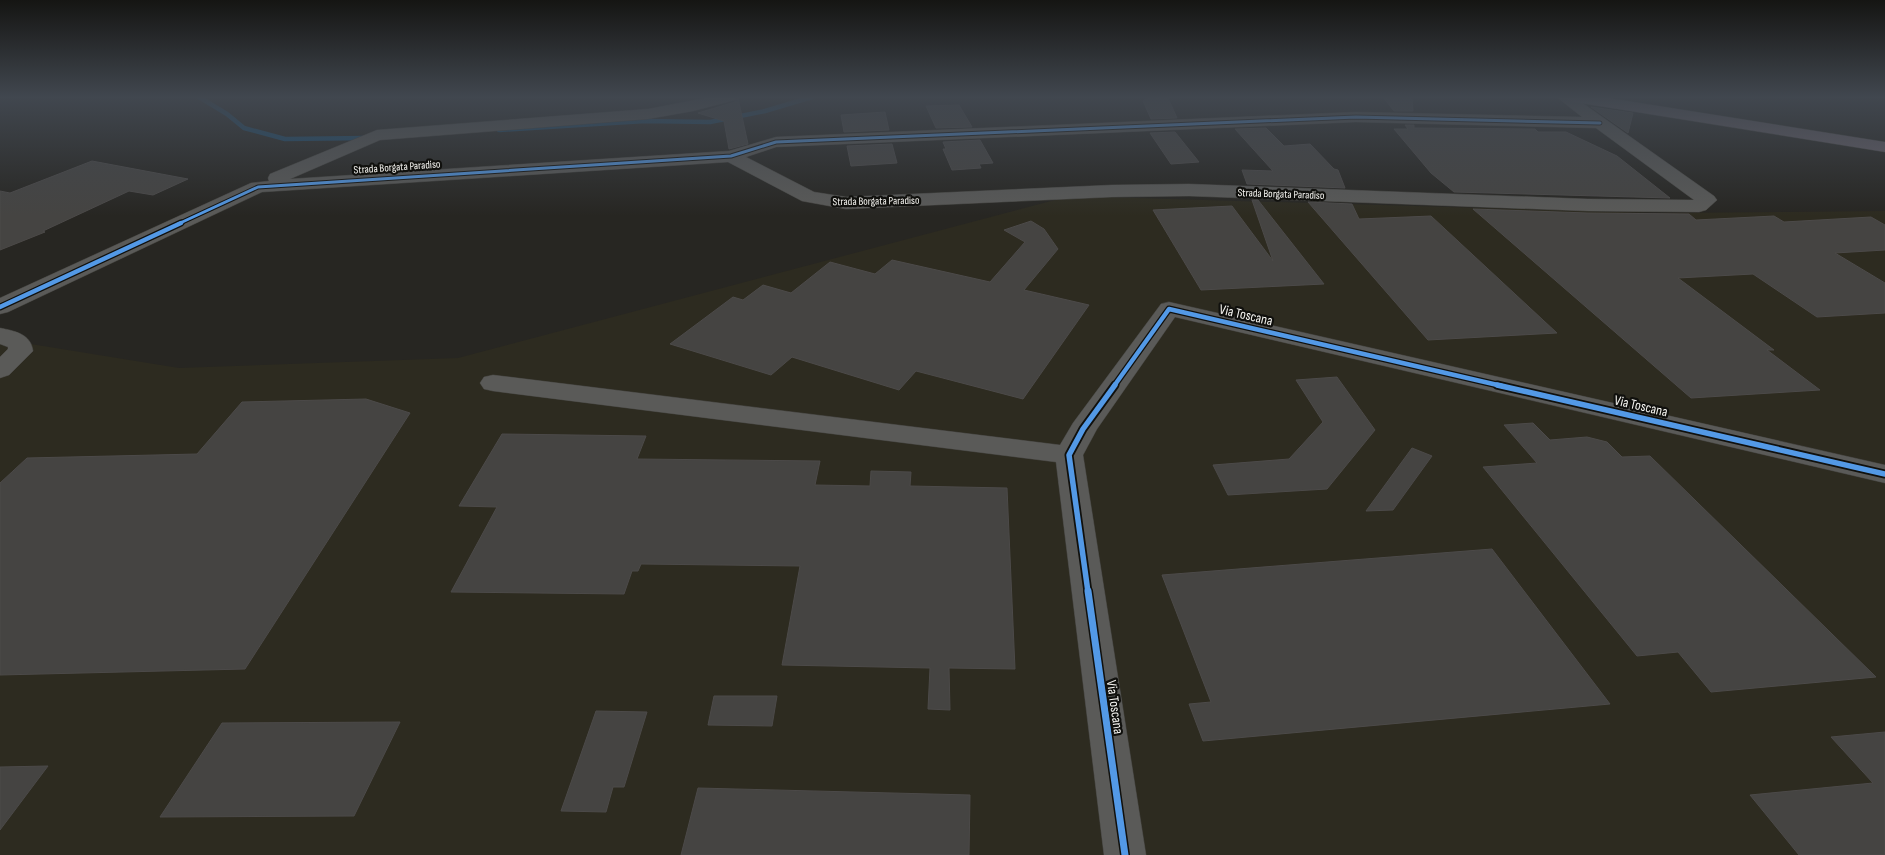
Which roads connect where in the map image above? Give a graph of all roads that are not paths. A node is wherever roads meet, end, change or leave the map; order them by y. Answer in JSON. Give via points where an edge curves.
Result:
{"nodes":[{"id":1,"x":373,"y":137,"type":"edge"},
{"id":2,"x":883,"y":137,"type":"edge"},
{"id":3,"x":1619,"y":137,"type":"edge"},
{"id":4,"x":1820,"y":137,"type":"edge"},
{"id":5,"x":1859,"y":137,"type":"edge"},
{"id":6,"x":1885,"y":141,"type":"edge"},
{"id":7,"x":1885,"y":147,"type":"edge"},
{"id":8,"x":731,"y":156,"type":"junction"},
{"id":9,"x":258,"y":187,"type":"junction"},
{"id":10,"x":0,"y":307,"type":"edge"},
{"id":11,"x":0,"y":335,"type":"edge"},
{"id":12,"x":2,"y":366,"type":"edge"},
{"id":13,"x":493,"y":382,"type":"dead end"},
{"id":14,"x":1069,"y":455,"type":"junction"},
{"id":15,"x":1885,"y":474,"type":"edge"},
{"id":16,"x":1125,"y":855,"type":"edge"}],
"edges":[{"from":1,"to":9,"type":"street"},
{"from":2,"to":8,"type":"street","name":"Strada Borgata Paradiso","via":[[776,142]]},
{"from":3,"to":8,"type":"street","name":"Strada Borgata Paradiso","via":[[1707,200],[1700,206],[1588,205],[1190,190],[846,203],[809,197]]},
{"from":4,"to":7,"type":"highway"},
{"from":5,"to":6,"type":"highway"},
{"from":8,"to":9,"type":"street","name":"Strada Borgata Paradiso"},
{"from":9,"to":10,"type":"street","name":"Strada Borgata Paradiso"},
{"from":11,"to":12,"type":"street","via":[[20,343],[21,350]]},
{"from":13,"to":14,"type":"street"},
{"from":14,"to":15,"type":"street","name":"Via Toscana","via":[[1083,430],[1169,309]]},
{"from":14,"to":16,"type":"street","name":"Via Toscana"}]}
